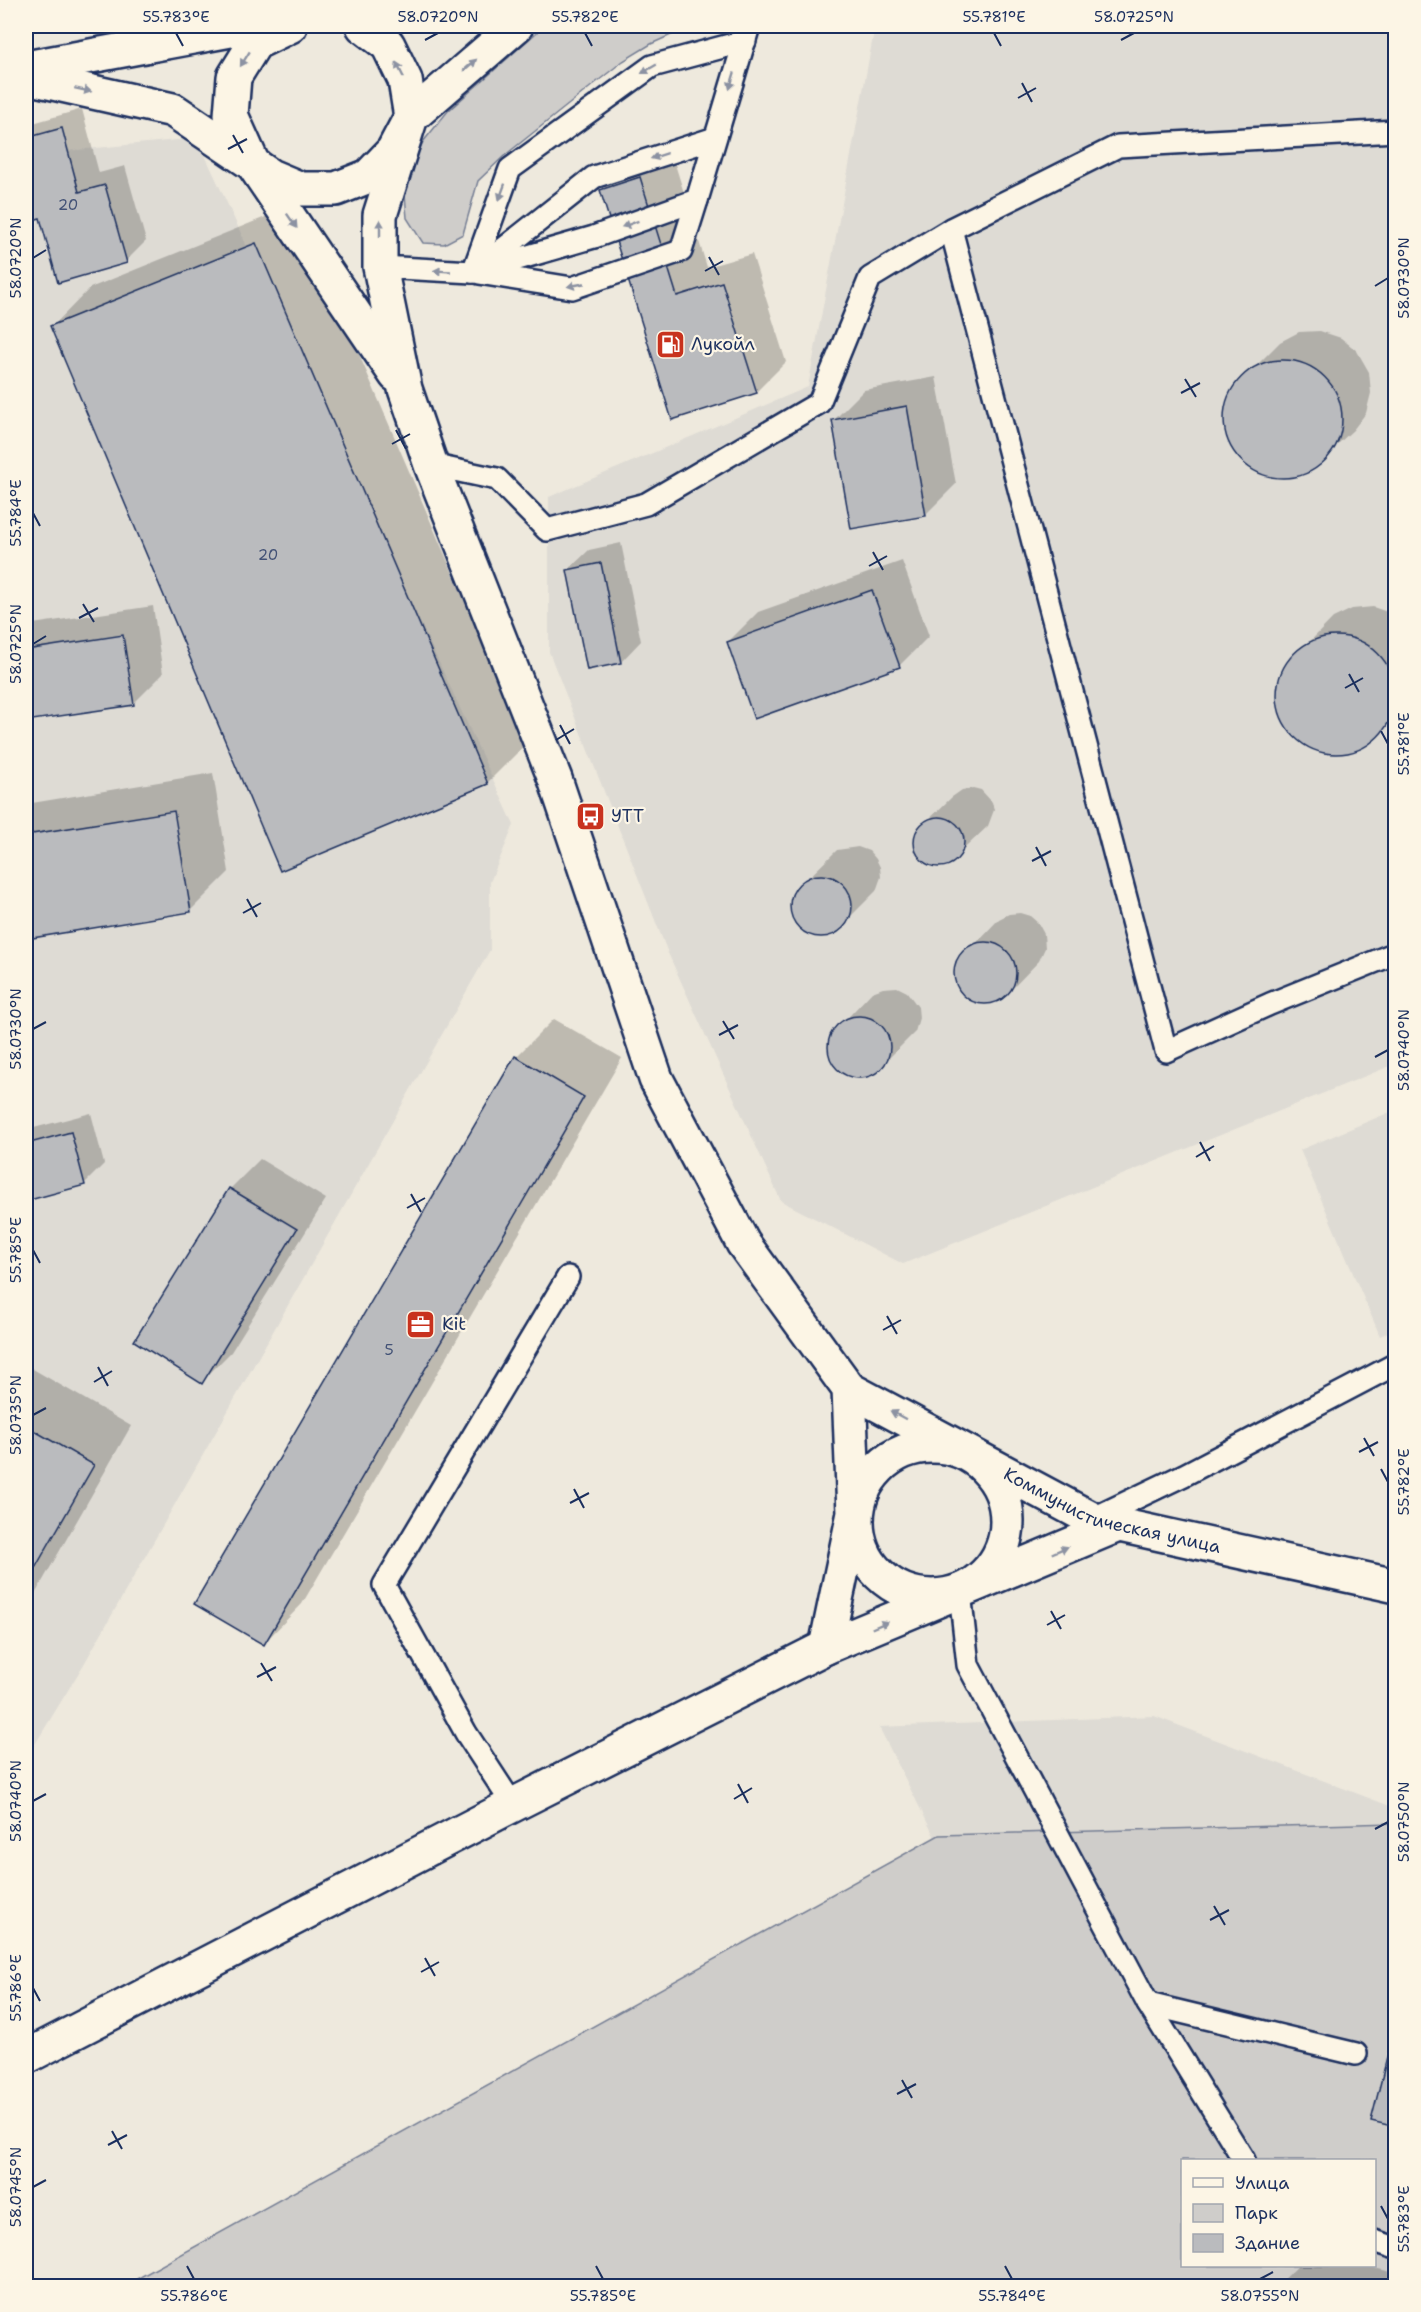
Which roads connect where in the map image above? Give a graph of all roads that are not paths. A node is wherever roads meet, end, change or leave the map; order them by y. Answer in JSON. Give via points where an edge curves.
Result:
{"nodes":[{"id":1,"x":252,"y":26,"type":"edge"},
{"id":2,"x":290,"y":26,"type":"edge"},
{"id":3,"x":363,"y":26,"type":"edge"},
{"id":4,"x":516,"y":26,"type":"edge"},
{"id":5,"x":747,"y":33,"type":"edge"},
{"id":6,"x":26,"y":68,"type":"edge"},
{"id":7,"x":26,"y":77,"type":"edge"},
{"id":8,"x":411,"y":117,"type":"junction"},
{"id":9,"x":1395,"y":131,"type":"edge"},
{"id":10,"x":714,"y":138,"type":"junction"},
{"id":11,"x":253,"y":164,"type":"junction"},
{"id":12,"x":697,"y":200,"type":"junction"},
{"id":13,"x":951,"y":229,"type":"junction"},
{"id":14,"x":380,"y":267,"type":"junction"},
{"id":15,"x":473,"y":272,"type":"junction"},
{"id":16,"x":405,"y":389,"type":"junction"},
{"id":17,"x":431,"y":465,"type":"junction"},
{"id":18,"x":1395,"y":953,"type":"edge"},
{"id":19,"x":568,"y":1277,"type":"dead end"},
{"id":20,"x":1395,"y":1364,"type":"edge"},
{"id":21,"x":849,"y":1389,"type":"junction"},
{"id":22,"x":973,"y":1456,"type":"junction"},
{"id":23,"x":854,"y":1513,"type":"junction"},
{"id":24,"x":1105,"y":1522,"type":"junction"},
{"id":25,"x":1395,"y":1586,"type":"edge"},
{"id":26,"x":960,"y":1592,"type":"junction"},
{"id":27,"x":826,"y":1647,"type":"junction"},
{"id":28,"x":513,"y":1805,"type":"junction"},
{"id":29,"x":1148,"y":2004,"type":"junction"},
{"id":30,"x":1356,"y":2054,"type":"dead end"},
{"id":31,"x":26,"y":2057,"type":"edge"},
{"id":32,"x":1243,"y":2159,"type":"edge"},
{"id":33,"x":1376,"y":2242,"type":"edge"},
{"id":34,"x":1395,"y":2248,"type":"edge"}],
"edges":[{"from":1,"to":6,"type":"main road"},
{"from":2,"to":11,"type":"main road","one_way":true,"via":[[255,43],[234,77],[231,115]]},
{"from":8,"to":3,"type":"main road","one_way":true,"via":[[405,80],[388,45]]},
{"from":8,"to":4,"type":"main road","one_way":true},
{"from":5,"to":10,"type":"lane","one_way":true},
{"from":5,"to":15,"type":"lane","one_way":true,"via":[[652,66],[510,169]]},
{"from":7,"to":11,"type":"main road","one_way":true,"via":[[173,110]]},
{"from":8,"to":11,"type":"main road","via":[[393,151],[369,176],[336,189],[301,189]]},
{"from":14,"to":8,"type":"main road","one_way":true,"via":[[380,215]]},
{"from":9,"to":13,"type":"lane","via":[[1118,146]]},
{"from":10,"to":12,"type":"lane"},
{"from":10,"to":15,"type":"lane","one_way":true,"via":[[594,177]]},
{"from":11,"to":16,"type":"main road","one_way":true},
{"from":12,"to":15,"type":"lane","one_way":true,"via":[[594,237]]},
{"from":12,"to":15,"type":"lane","one_way":true,"via":[[681,251],[572,288]]},
{"from":13,"to":17,"type":"lane","via":[[870,278],[819,403],[646,504],[547,530],[497,479]]},
{"from":13,"to":18,"type":"lane","via":[[1166,1051]]},
{"from":15,"to":14,"type":"lane","one_way":true},
{"from":14,"to":16,"type":"main road"},
{"from":16,"to":17,"type":"main road"},
{"from":17,"to":21,"type":"main road","via":[[555,779],[656,1079],[743,1243]]},
{"from":19,"to":28,"type":"lane","via":[[384,1585],[466,1733]]},
{"from":20,"to":24,"type":"lane","via":[[1184,1475]]},
{"from":22,"to":21,"type":"main road","name":"Коммунистическая улица","one_way":true},
{"from":21,"to":23,"type":"main road"},
{"from":22,"to":23,"type":"main road","via":[[947,1446],[900,1452],[880,1466],[865,1486]]},
{"from":22,"to":24,"type":"main road","name":"Коммунистическая улица"},
{"from":22,"to":26,"type":"main road","via":[[991,1473],[1003,1494],[1008,1519],[1004,1545],[993,1567]]},
{"from":23,"to":26,"type":"main road","via":[[866,1557],[881,1576],[902,1590],[926,1596]]},
{"from":23,"to":27,"type":"main road"},
{"from":24,"to":25,"type":"main road","name":"Коммунистическая улица"},
{"from":26,"to":24,"type":"main road","one_way":true},
{"from":27,"to":26,"type":"main road","one_way":true},
{"from":26,"to":29,"type":"lane","via":[[968,1665]]},
{"from":27,"to":28,"type":"main road"},
{"from":28,"to":31,"type":"main road"},
{"from":29,"to":30,"type":"lane"},
{"from":29,"to":32,"type":"lane"},
{"from":33,"to":34,"type":"lane"}]}
